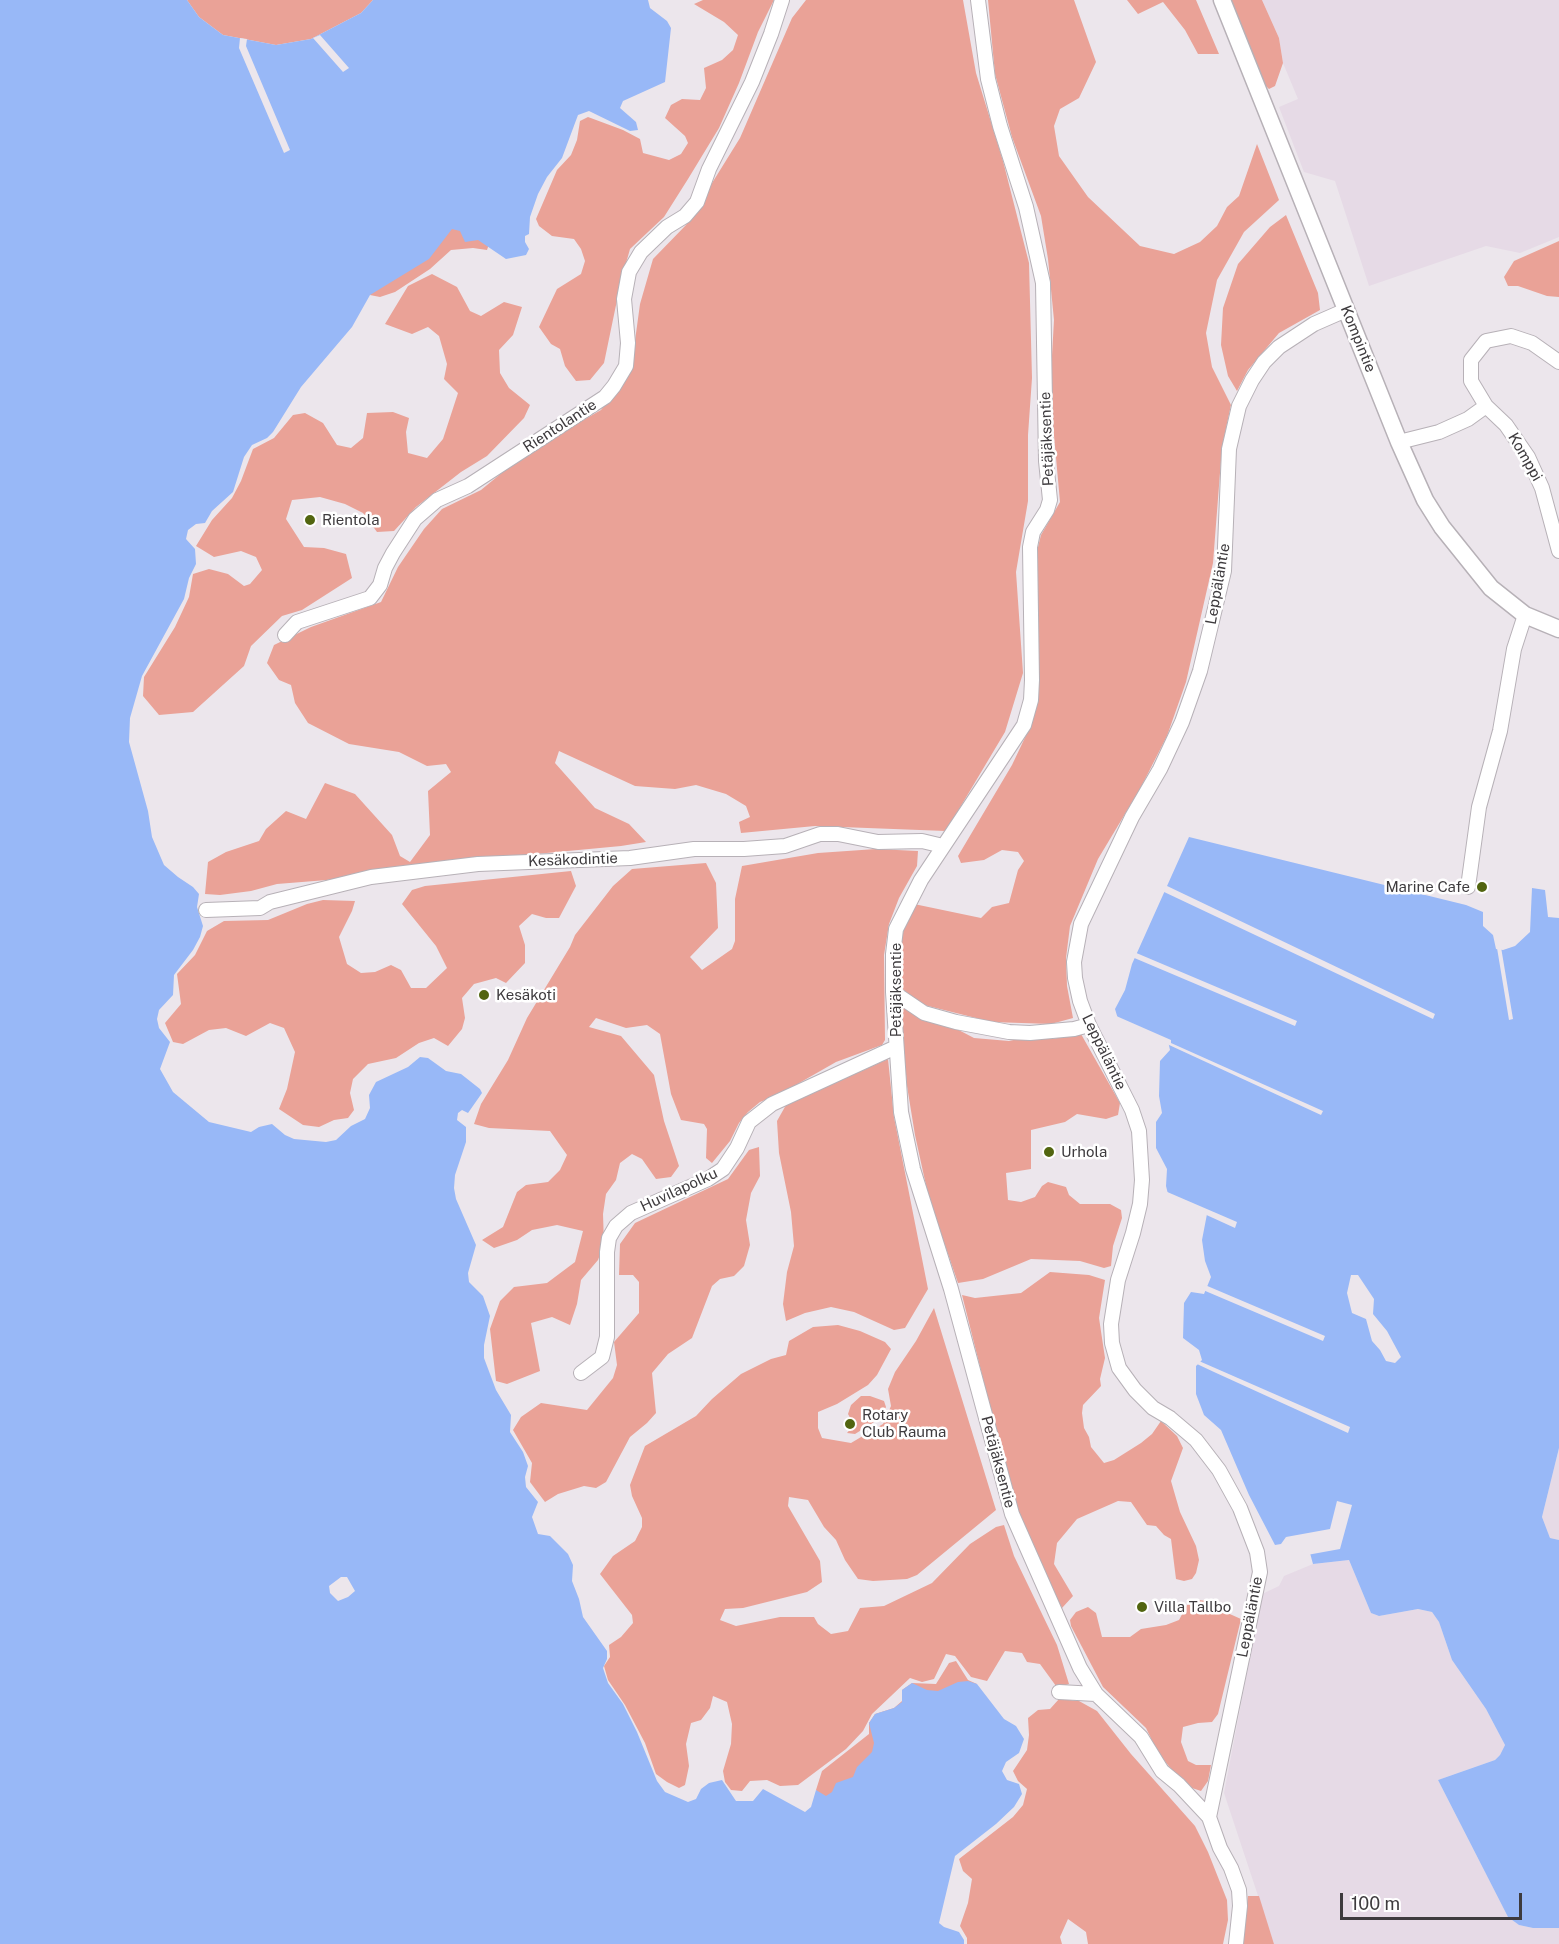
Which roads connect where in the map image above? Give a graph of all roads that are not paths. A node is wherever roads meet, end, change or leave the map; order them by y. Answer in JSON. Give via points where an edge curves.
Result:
{"nodes":[{"id":1,"x":782,"y":0,"type":"edge"},
{"id":2,"x":978,"y":0,"type":"edge"},
{"id":3,"x":1222,"y":0,"type":"edge"},
{"id":4,"x":1346,"y":310,"type":"junction"},
{"id":5,"x":1559,"y":362,"type":"edge"},
{"id":6,"x":1486,"y":406,"type":"junction"},
{"id":7,"x":1399,"y":442,"type":"junction"},
{"id":8,"x":1559,"y":551,"type":"edge"},
{"id":9,"x":1525,"y":615,"type":"junction"},
{"id":10,"x":1559,"y":629,"type":"edge"},
{"id":11,"x":285,"y":635,"type":"dead end"},
{"id":12,"x":943,"y":846,"type":"junction"},
{"id":13,"x":1468,"y":887,"type":"dead end"},
{"id":14,"x":206,"y":910,"type":"dead end"},
{"id":15,"x":893,"y":992,"type":"junction"},
{"id":16,"x":1089,"y":1025,"type":"junction"},
{"id":17,"x":896,"y":1047,"type":"junction"},
{"id":18,"x":581,"y":1373,"type":"dead end"},
{"id":19,"x":1059,"y":1692,"type":"dead end"},
{"id":20,"x":1096,"y":1694,"type":"junction"},
{"id":21,"x":1209,"y":1817,"type":"junction"},
{"id":22,"x":1236,"y":1944,"type":"edge"}],
"edges":[{"from":1,"to":11,"type":"street","name":"Rientolantie","via":[[752,82],[697,202],[641,252],[629,272],[624,299],[626,366],[614,386],[595,403],[422,512],[393,553],[370,598],[297,622]]},
{"from":2,"to":12,"type":"street","name":"Petäjäksentie","via":[[988,79],[1026,207],[1043,283],[1050,500],[1033,532],[1030,547],[1032,680],[1024,725]]},
{"from":3,"to":4,"type":"street","name":"Kompintie"},
{"from":4,"to":7,"type":"street","name":"Kompintie"},
{"from":4,"to":16,"type":"street","name":"Leppäläntie","via":[[1314,324],[1279,347],[1264,362],[1239,406],[1229,449],[1224,571],[1200,671],[1182,722],[1098,884],[1076,942],[1075,978]]},
{"from":5,"to":6,"type":"street","name":"Komppi","via":[[1532,343],[1511,336],[1486,341],[1471,360],[1471,381]]},
{"from":6,"to":7,"type":"street","via":[[1440,432]]},
{"from":6,"to":8,"type":"street","name":"Komppi","via":[[1506,425],[1528,457],[1542,488]]},
{"from":7,"to":9,"type":"street","name":"Kompintie","via":[[1442,527],[1491,588]]},
{"from":9,"to":10,"type":"street","name":"Kompintie"},
{"from":9,"to":13,"type":"street","via":[[1479,807]]},
{"from":12,"to":14,"type":"street","name":"Kesäkodintie","via":[[820,834],[785,846],[478,864],[381,876],[270,902],[260,908]]},
{"from":12,"to":15,"type":"street","name":"Petäjäksentie","via":[[896,928]]},
{"from":15,"to":16,"type":"street","via":[[924,1013],[1009,1032]]},
{"from":15,"to":17,"type":"street","name":"Petäjäksentie"},
{"from":16,"to":21,"type":"street","name":"Leppäläntie","via":[[1132,1110],[1141,1152],[1140,1204],[1112,1305],[1112,1343],[1119,1368],[1153,1408],[1196,1440],[1214,1462],[1240,1508],[1257,1552],[1260,1572],[1252,1618]]},
{"from":17,"to":18,"type":"street","name":"Huvilapolku","via":[[772,1104],[749,1122],[723,1169],[631,1213],[616,1226],[607,1252],[607,1337],[602,1357]]},
{"from":17,"to":20,"type":"street","name":"Petäjäksentie","via":[[907,1146],[951,1289],[1012,1514],[1080,1668]]},
{"from":19,"to":20,"type":"street"},
{"from":20,"to":21,"type":"street","name":"Petäjäksentie","via":[[1141,1737],[1162,1772]]},
{"from":21,"to":22,"type":"street","name":"Petäjäksentie","via":[[1239,1890]]}]}
